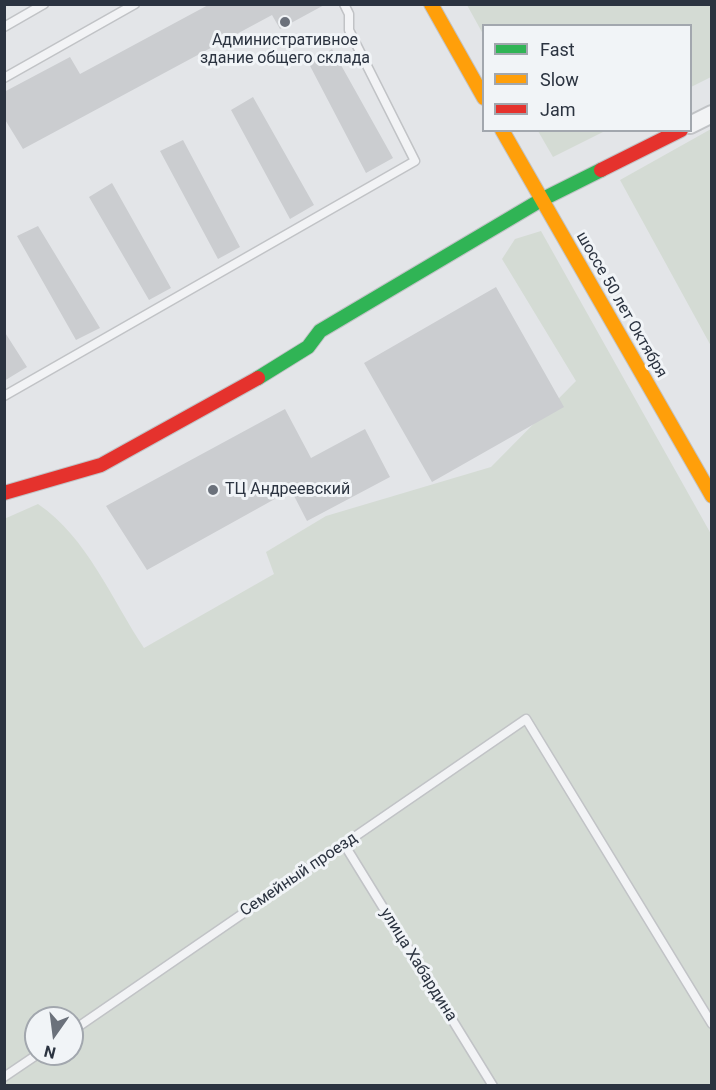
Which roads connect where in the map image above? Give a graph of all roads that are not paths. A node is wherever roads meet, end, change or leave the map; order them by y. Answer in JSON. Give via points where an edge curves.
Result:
{"nodes":[{"id":1,"x":44,"y":4,"type":"edge"},
{"id":2,"x":135,"y":4,"type":"edge"},
{"id":3,"x":344,"y":4,"type":"edge"},
{"id":4,"x":431,"y":4,"type":"edge"},
{"id":5,"x":4,"y":27,"type":"edge"},
{"id":6,"x":4,"y":78,"type":"edge"},
{"id":7,"x":482,"y":96,"type":"edge"},
{"id":8,"x":711,"y":114,"type":"edge"},
{"id":9,"x":692,"y":124,"type":"edge"},
{"id":10,"x":503,"y":132,"type":"edge"},
{"id":11,"x":677,"y":132,"type":"edge"},
{"id":12,"x":541,"y":200,"type":"junction"},
{"id":13,"x":4,"y":396,"type":"edge"},
{"id":14,"x":4,"y":493,"type":"edge"},
{"id":15,"x":711,"y":496,"type":"edge"},
{"id":16,"x":344,"y":844,"type":"junction"},
{"id":17,"x":84,"y":1023,"type":"edge"},
{"id":18,"x":711,"y":1024,"type":"edge"},
{"id":19,"x":24,"y":1063,"type":"edge"},
{"id":20,"x":4,"y":1077,"type":"edge"},
{"id":21,"x":493,"y":1086,"type":"edge"}],
"edges":[{"from":1,"to":5,"type":"lane"},
{"from":2,"to":6,"type":"lane"},
{"from":3,"to":13,"type":"lane","via":[[349,30],[415,161]]},
{"from":4,"to":7,"type":"street"},
{"from":8,"to":9,"type":"street"},
{"from":10,"to":12,"type":"street","name":"шоссе 50 лет Октября"},
{"from":11,"to":12,"type":"street"},
{"from":12,"to":14,"type":"street","via":[[320,331],[308,347],[271,371],[101,465]]},
{"from":12,"to":15,"type":"street","name":"шоссе 50 лет Октября"},
{"from":16,"to":17,"type":"lane","name":"Семейный проезд"},
{"from":16,"to":18,"type":"lane","name":"Семейный проезд","via":[[526,719]]},
{"from":16,"to":21,"type":"lane","name":"улица Хабардина"},
{"from":19,"to":20,"type":"lane"}]}
